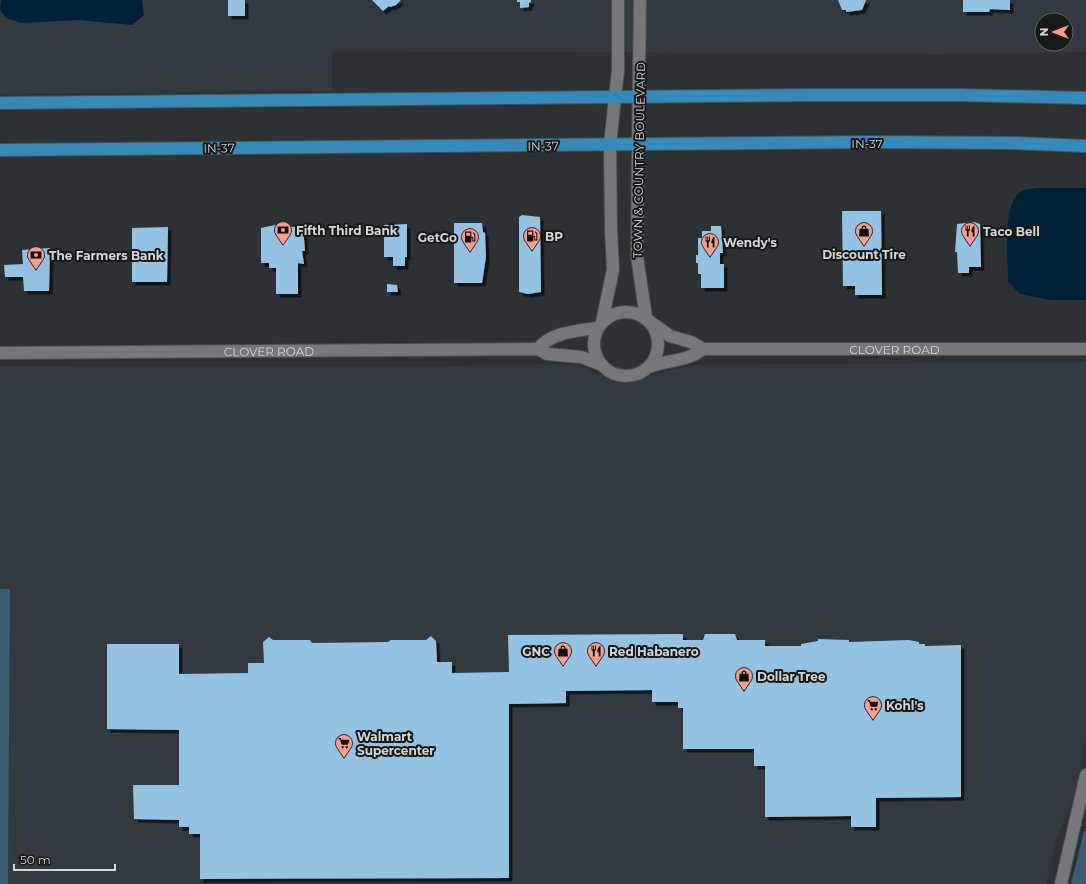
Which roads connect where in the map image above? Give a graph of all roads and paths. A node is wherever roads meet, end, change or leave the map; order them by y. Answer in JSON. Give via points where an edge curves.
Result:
{"nodes":[{"id":1,"x":618,"y":0,"type":"edge"},
{"id":2,"x":640,"y":0,"type":"edge"},
{"id":3,"x":639,"y":97,"type":"junction"},
{"id":4,"x":615,"y":98,"type":"junction"},
{"id":5,"x":1086,"y":98,"type":"edge"},
{"id":6,"x":0,"y":103,"type":"edge"},
{"id":7,"x":610,"y":145,"type":"junction"},
{"id":8,"x":638,"y":145,"type":"junction"},
{"id":9,"x":1086,"y":146,"type":"edge"},
{"id":10,"x":0,"y":150,"type":"edge"},
{"id":11,"x":647,"y":320,"type":"junction"},
{"id":12,"x":600,"y":325,"type":"junction"},
{"id":13,"x":703,"y":348,"type":"junction"},
{"id":14,"x":538,"y":349,"type":"junction"},
{"id":15,"x":1086,"y":349,"type":"edge"},
{"id":16,"x":0,"y":353,"type":"edge"},
{"id":17,"x":600,"y":364,"type":"junction"},
{"id":18,"x":649,"y":367,"type":"junction"},
{"id":19,"x":1086,"y":775,"type":"edge"},
{"id":20,"x":1061,"y":884,"type":"edge"}],
"edges":[{"from":1,"to":4,"type":"street","name":"TOWN & COUNTRY BOULEVARD","via":[[618,70]]},
{"from":2,"to":3,"type":"street","name":"TOWN & COUNTRY BOULEVARD"},
{"from":3,"to":4,"type":"highway"},
{"from":3,"to":5,"type":"highway","via":[[960,95]]},
{"from":3,"to":8,"type":"street","name":"TOWN & COUNTRY BOULEVARD"},
{"from":4,"to":6,"type":"highway"},
{"from":4,"to":7,"type":"street","name":"TOWN & COUNTRY BOULEVARD"},
{"from":7,"to":8,"type":"highway","name":"IN-37"},
{"from":7,"to":10,"type":"highway","name":"IN-37"},
{"from":7,"to":12,"type":"street","name":"TOWN & COUNTRY BOULEVARD","via":[[613,270]]},
{"from":8,"to":9,"type":"highway","name":"IN-37","via":[[873,142]]},
{"from":8,"to":11,"type":"street","name":"TOWN & COUNTRY BOULEVARD","via":[[637,256]]},
{"from":11,"to":12,"type":"street","via":[[628,311],[618,312],[609,316]]},
{"from":11,"to":13,"type":"street","name":"CLOVER ROAD","via":[[670,336]]},
{"from":11,"to":18,"type":"street","via":[[656,334],[658,349]]},
{"from":12,"to":14,"type":"street","via":[[552,338]]},
{"from":12,"to":17,"type":"street","via":[[593,343]]},
{"from":13,"to":15,"type":"street","name":"CLOVER ROAD"},
{"from":13,"to":18,"type":"street","via":[[691,357],[661,362]]},
{"from":14,"to":16,"type":"street","name":"CLOVER ROAD"},
{"from":14,"to":17,"type":"street","name":"CLOVER ROAD","via":[[546,354],[580,357]]},
{"from":17,"to":18,"type":"street","via":[[613,373],[629,376],[639,374]]},
{"from":19,"to":20,"type":"street"}]}
